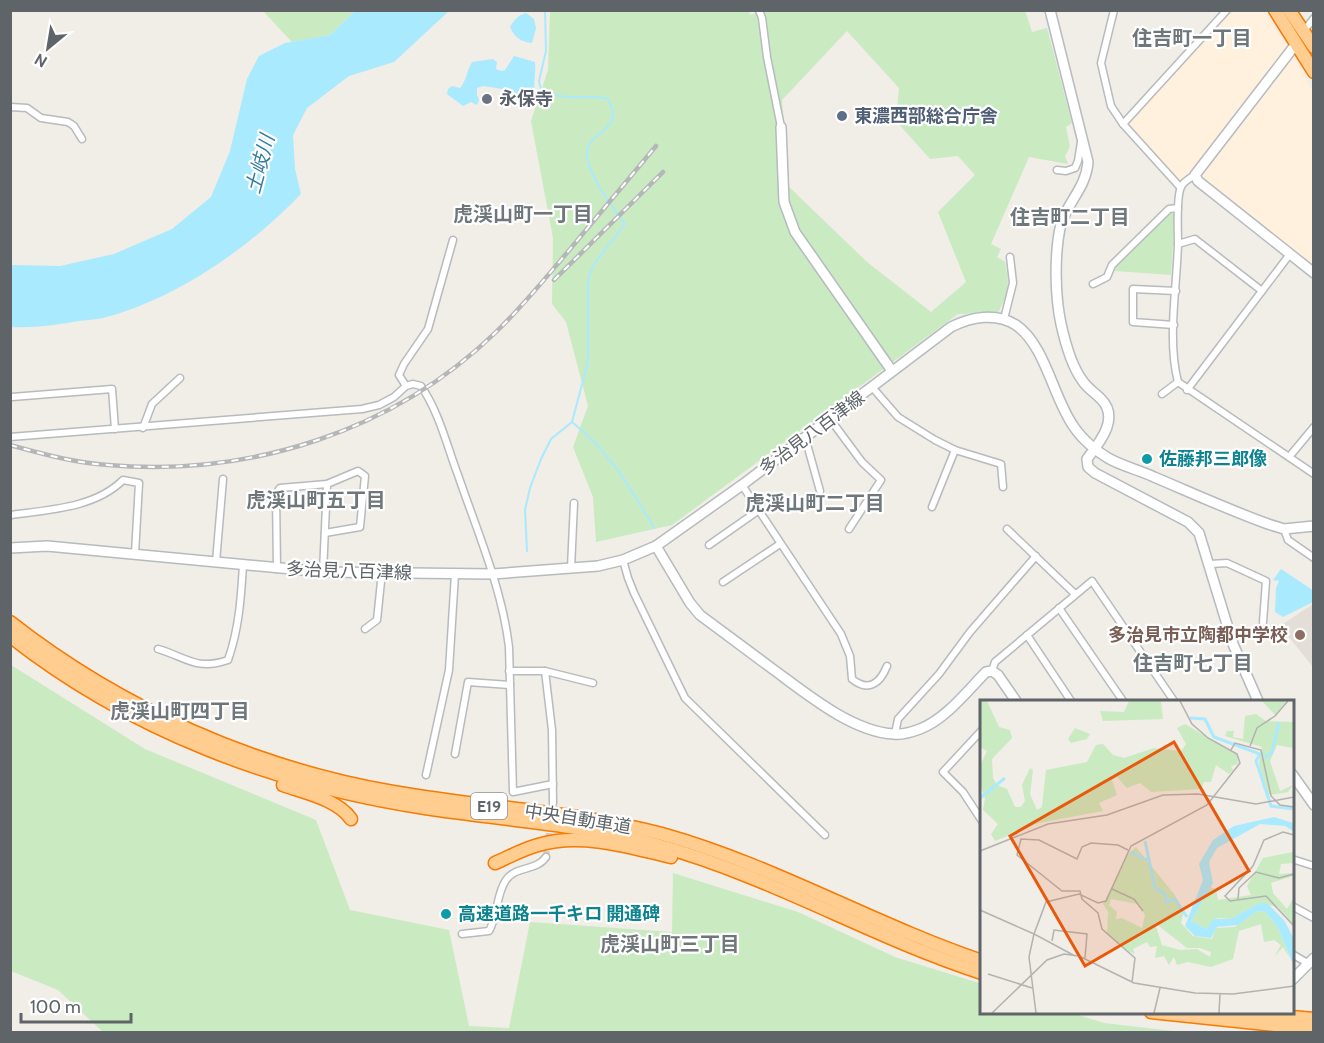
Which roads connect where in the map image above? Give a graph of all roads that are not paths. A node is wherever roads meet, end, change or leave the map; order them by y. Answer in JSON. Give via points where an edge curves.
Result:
{"nodes":[{"id":1,"x":759,"y":10,"type":"edge"},
{"id":2,"x":1050,"y":10,"type":"edge"},
{"id":3,"x":1114,"y":10,"type":"edge"},
{"id":4,"x":1227,"y":10,"type":"edge"},
{"id":5,"x":1275,"y":10,"type":"edge"},
{"id":6,"x":1289,"y":10,"type":"edge"},
{"id":7,"x":1314,"y":18,"type":"edge"},
{"id":8,"x":1303,"y":32,"type":"junction"},
{"id":9,"x":1296,"y":44,"type":"junction"},
{"id":10,"x":1314,"y":47,"type":"edge"},
{"id":11,"x":1314,"y":72,"type":"edge"},
{"id":12,"x":10,"y":106,"type":"edge"},
{"id":13,"x":1124,"y":124,"type":"junction"},
{"id":14,"x":781,"y":127,"type":"joint"},
{"id":15,"x":1082,"y":136,"type":"junction"},
{"id":16,"x":82,"y":139,"type":"dead end"},
{"id":17,"x":1057,"y":170,"type":"dead end"},
{"id":18,"x":1195,"y":175,"type":"junction"},
{"id":19,"x":1180,"y":188,"type":"junction"},
{"id":20,"x":1178,"y":208,"type":"junction"},
{"id":21,"x":453,"y":240,"type":"dead end"},
{"id":22,"x":1178,"y":244,"type":"junction"},
{"id":23,"x":1290,"y":254,"type":"junction"},
{"id":24,"x":1010,"y":257,"type":"dead end"},
{"id":25,"x":1314,"y":273,"type":"edge"},
{"id":26,"x":1094,"y":284,"type":"dead end"},
{"id":27,"x":1176,"y":291,"type":"junction"},
{"id":28,"x":1262,"y":291,"type":"junction"},
{"id":29,"x":1004,"y":319,"type":"junction"},
{"id":30,"x":1174,"y":325,"type":"junction"},
{"id":31,"x":892,"y":371,"type":"junction"},
{"id":32,"x":180,"y":378,"type":"dead end"},
{"id":33,"x":1178,"y":382,"type":"junction"},
{"id":34,"x":406,"y":386,"type":"junction"},
{"id":35,"x":872,"y":387,"type":"junction"},
{"id":36,"x":1188,"y":390,"type":"junction"},
{"id":37,"x":1162,"y":394,"type":"dead end"},
{"id":38,"x":12,"y":397,"type":"edge"},
{"id":39,"x":830,"y":419,"type":"junction"},
{"id":40,"x":1314,"y":427,"type":"edge"},
{"id":41,"x":143,"y":428,"type":"junction"},
{"id":42,"x":115,"y":429,"type":"junction"},
{"id":43,"x":10,"y":437,"type":"edge"},
{"id":44,"x":805,"y":437,"type":"junction"},
{"id":45,"x":1096,"y":448,"type":"junction"},
{"id":46,"x":955,"y":450,"type":"junction"},
{"id":47,"x":1289,"y":457,"type":"junction"},
{"id":48,"x":1314,"y":474,"type":"edge"},
{"id":49,"x":223,"y":479,"type":"dead end"},
{"id":50,"x":327,"y":484,"type":"junction"},
{"id":51,"x":742,"y":485,"type":"junction"},
{"id":52,"x":1003,"y":487,"type":"dead end"},
{"id":53,"x":820,"y":491,"type":"dead end"},
{"id":54,"x":574,"y":503,"type":"dead end"},
{"id":55,"x":932,"y":507,"type":"dead end"},
{"id":56,"x":759,"y":510,"type":"junction"},
{"id":57,"x":10,"y":515,"type":"edge"},
{"id":58,"x":1314,"y":526,"type":"edge"},
{"id":59,"x":1007,"y":529,"type":"dead end"},
{"id":60,"x":1284,"y":529,"type":"junction"},
{"id":61,"x":849,"y":530,"type":"dead end"},
{"id":62,"x":325,"y":533,"type":"junction"},
{"id":63,"x":709,"y":544,"type":"dead end"},
{"id":64,"x":780,"y":544,"type":"junction"},
{"id":65,"x":656,"y":546,"type":"junction"},
{"id":66,"x":10,"y":548,"type":"edge"},
{"id":67,"x":135,"y":555,"type":"junction"},
{"id":68,"x":1036,"y":556,"type":"junction"},
{"id":69,"x":1314,"y":558,"type":"edge"},
{"id":70,"x":623,"y":560,"type":"junction"},
{"id":71,"x":216,"y":562,"type":"junction"},
{"id":72,"x":1210,"y":564,"type":"junction"},
{"id":73,"x":243,"y":565,"type":"junction"},
{"id":74,"x":570,"y":568,"type":"junction"},
{"id":75,"x":277,"y":569,"type":"junction"},
{"id":76,"x":323,"y":572,"type":"junction"},
{"id":77,"x":382,"y":572,"type":"junction"},
{"id":78,"x":455,"y":574,"type":"junction"},
{"id":79,"x":493,"y":574,"type":"junction"},
{"id":80,"x":723,"y":582,"type":"dead end"},
{"id":81,"x":1075,"y":594,"type":"junction"},
{"id":82,"x":1059,"y":608,"type":"junction"},
{"id":83,"x":10,"y":622,"type":"edge"},
{"id":84,"x":1263,"y":622,"type":"dead end"},
{"id":85,"x":365,"y":629,"type":"dead end"},
{"id":86,"x":1027,"y":635,"type":"junction"},
{"id":87,"x":10,"y":636,"type":"edge"},
{"id":88,"x":158,"y":649,"type":"dead end"},
{"id":89,"x":887,"y":666,"type":"dead end"},
{"id":90,"x":509,"y":671,"type":"junction"},
{"id":91,"x":545,"y":671,"type":"junction"},
{"id":92,"x":992,"y":671,"type":"junction"},
{"id":93,"x":593,"y":683,"type":"dead end"},
{"id":94,"x":510,"y":685,"type":"junction"},
{"id":95,"x":1172,"y":699,"type":"edge"},
{"id":96,"x":1014,"y":700,"type":"edge"},
{"id":97,"x":1070,"y":700,"type":"edge"},
{"id":98,"x":1122,"y":700,"type":"edge"},
{"id":99,"x":1258,"y":700,"type":"edge"},
{"id":100,"x":895,"y":734,"type":"junction"},
{"id":101,"x":980,"y":735,"type":"edge"},
{"id":102,"x":185,"y":739,"type":"junction"},
{"id":103,"x":455,"y":754,"type":"dead end"},
{"id":104,"x":426,"y":775,"type":"dead end"},
{"id":105,"x":1294,"y":775,"type":"edge"},
{"id":106,"x":553,"y":784,"type":"junction"},
{"id":107,"x":553,"y":803,"type":"dead end"},
{"id":108,"x":1314,"y":805,"type":"edge"},
{"id":109,"x":980,"y":818,"type":"edge"},
{"id":110,"x":351,"y":819,"type":"dead end"},
{"id":111,"x":825,"y":835,"type":"dead end"},
{"id":112,"x":546,"y":857,"type":"dead end"},
{"id":113,"x":1294,"y":859,"type":"edge"},
{"id":114,"x":495,"y":863,"type":"dead end"},
{"id":115,"x":1314,"y":866,"type":"edge"},
{"id":116,"x":798,"y":897,"type":"junction"},
{"id":117,"x":1294,"y":906,"type":"edge"},
{"id":118,"x":1312,"y":914,"type":"edge"},
{"id":119,"x":462,"y":934,"type":"dead end"},
{"id":120,"x":1294,"y":954,"type":"edge"},
{"id":121,"x":980,"y":960,"type":"edge"},
{"id":122,"x":1311,"y":961,"type":"edge"},
{"id":123,"x":980,"y":972,"type":"edge"},
{"id":124,"x":1294,"y":979,"type":"edge"},
{"id":125,"x":1169,"y":1013,"type":"edge"},
{"id":126,"x":1256,"y":1013,"type":"edge"},
{"id":127,"x":1314,"y":1019,"type":"edge"},
{"id":128,"x":1314,"y":1029,"type":"edge"}],
"edges":[{"from":1,"to":14,"type":"street"},
{"from":2,"to":15,"type":"street"},
{"from":3,"to":13,"type":"street","via":[[1101,63],[1111,106]]},
{"from":4,"to":13,"type":"street"},
{"from":5,"to":9,"type":"highway"},
{"from":6,"to":8,"type":"highway"},
{"from":7,"to":8,"type":"street"},
{"from":8,"to":10,"type":"highway"},
{"from":9,"to":11,"type":"highway"},
{"from":9,"to":18,"type":"street"},
{"from":12,"to":16,"type":"street","via":[[27,108],[41,118],[68,122]]},
{"from":13,"to":19,"type":"street"},
{"from":14,"to":31,"type":"street","via":[[784,202],[792,225]]},
{"from":15,"to":17,"type":"street","via":[[1077,165],[1070,170]]},
{"from":15,"to":45,"type":"street","via":[[1087,175],[1061,224],[1056,295],[1061,324],[1080,377],[1108,409],[1109,424]]},
{"from":18,"to":19,"type":"street"},
{"from":18,"to":23,"type":"street"},
{"from":19,"to":20,"type":"street"},
{"from":20,"to":22,"type":"street"},
{"from":20,"to":26,"type":"street","via":[[1169,209],[1112,265],[1107,278]]},
{"from":21,"to":34,"type":"street","via":[[428,329],[399,375]]},
{"from":22,"to":27,"type":"street"},
{"from":22,"to":28,"type":"street","via":[[1195,239]]},
{"from":23,"to":25,"type":"street"},
{"from":23,"to":28,"type":"street"},
{"from":24,"to":29,"type":"street","via":[[1013,283]]},
{"from":27,"to":30,"type":"street"},
{"from":27,"to":30,"type":"street","via":[[1133,289],[1133,322]]},
{"from":28,"to":36,"type":"street"},
{"from":29,"to":31,"type":"street","name":"多治見八百津線","via":[[969,318]]},
{"from":29,"to":45,"type":"street","via":[[1026,334],[1074,428]]},
{"from":30,"to":33,"type":"street","via":[[1174,369]]},
{"from":31,"to":35,"type":"street","name":"多治見八百津線"},
{"from":32,"to":41,"type":"street","via":[[152,404]]},
{"from":33,"to":36,"type":"street"},
{"from":33,"to":37,"type":"street"},
{"from":34,"to":41,"type":"street","via":[[379,405],[362,409]]},
{"from":34,"to":79,"type":"street","via":[[421,386],[426,393]]},
{"from":35,"to":39,"type":"street","name":"多治見八百津線"},
{"from":35,"to":46,"type":"street","via":[[898,417]]},
{"from":36,"to":47,"type":"street"},
{"from":38,"to":42,"type":"street","via":[[112,389]]},
{"from":39,"to":44,"type":"street","name":"多治見八百津線"},
{"from":39,"to":61,"type":"street","via":[[862,462],[881,480]]},
{"from":40,"to":47,"type":"street"},
{"from":41,"to":42,"type":"street"},
{"from":42,"to":43,"type":"street"},
{"from":44,"to":51,"type":"street","name":"多治見八百津線"},
{"from":44,"to":53,"type":"street"},
{"from":45,"to":60,"type":"street","via":[[1108,458]]},
{"from":45,"to":72,"type":"street","via":[[1087,459],[1088,467],[1188,522],[1199,533]]},
{"from":46,"to":52,"type":"street","via":[[1001,464]]},
{"from":46,"to":55,"type":"street"},
{"from":47,"to":48,"type":"street"},
{"from":49,"to":71,"type":"street"},
{"from":50,"to":62,"type":"street"},
{"from":50,"to":62,"type":"street","via":[[358,471],[365,476],[360,527]]},
{"from":50,"to":75,"type":"street","via":[[280,488],[276,494]]},
{"from":51,"to":56,"type":"street"},
{"from":51,"to":65,"type":"street","name":"多治見八百津線"},
{"from":54,"to":74,"type":"street"},
{"from":56,"to":63,"type":"street"},
{"from":56,"to":64,"type":"street"},
{"from":57,"to":67,"type":"street","via":[[49,511],[84,501],[112,491],[123,480],[139,483]]},
{"from":58,"to":60,"type":"street"},
{"from":59,"to":68,"type":"street"},
{"from":60,"to":69,"type":"street","via":[[1288,540]]},
{"from":62,"to":76,"type":"street"},
{"from":64,"to":80,"type":"street"},
{"from":64,"to":89,"type":"street","via":[[841,634],[850,656],[852,679],[861,686],[869,686],[883,677]]},
{"from":65,"to":70,"type":"street","name":"多治見八百津線"},
{"from":65,"to":100,"type":"street","via":[[700,615],[823,707],[857,723]]},
{"from":66,"to":67,"type":"street","name":"多治見八百津線","via":[[47,546]]},
{"from":67,"to":71,"type":"street","name":"多治見八百津線"},
{"from":68,"to":81,"type":"street"},
{"from":68,"to":100,"type":"street","via":[[898,720]]},
{"from":70,"to":74,"type":"street","name":"多治見八百津線"},
{"from":70,"to":111,"type":"street","via":[[685,698]]},
{"from":71,"to":73,"type":"street","name":"多治見八百津線"},
{"from":72,"to":84,"type":"street","via":[[1227,563],[1266,581]]},
{"from":72,"to":99,"type":"street","via":[[1233,644]]},
{"from":73,"to":75,"type":"street","name":"多治見八百津線"},
{"from":73,"to":88,"type":"street","via":[[240,612],[228,660],[212,666]]},
{"from":74,"to":79,"type":"street","name":"多治見八百津線"},
{"from":75,"to":76,"type":"street","name":"多治見八百津線"},
{"from":76,"to":77,"type":"street","name":"多治見八百津線"},
{"from":77,"to":78,"type":"street","name":"多治見八百津線"},
{"from":77,"to":85,"type":"street","via":[[377,620]]},
{"from":78,"to":79,"type":"street","name":"多治見八百津線"},
{"from":78,"to":104,"type":"street","via":[[449,670]]},
{"from":79,"to":90,"type":"street","via":[[506,625]]},
{"from":81,"to":82,"type":"street"},
{"from":81,"to":95,"type":"street","via":[[1092,581]]},
{"from":82,"to":86,"type":"street"},
{"from":82,"to":98,"type":"street"},
{"from":83,"to":121,"type":"highway","name":"中央自動車道","number":"E19","via":[[69,664],[130,700],[256,756],[381,790],[583,818],[662,834],[754,866]]},
{"from":86,"to":92,"type":"street","via":[[994,662]]},
{"from":86,"to":97,"type":"street"},
{"from":87,"to":102,"type":"highway","name":"中央自動車道","number":"E19","via":[[94,692]]},
{"from":90,"to":91,"type":"street"},
{"from":90,"to":94,"type":"street"},
{"from":91,"to":93,"type":"street"},
{"from":91,"to":106,"type":"street"},
{"from":92,"to":96,"type":"street"},
{"from":92,"to":100,"type":"street","via":[[986,672],[932,723]]},
{"from":94,"to":103,"type":"street","via":[[468,682]]},
{"from":94,"to":106,"type":"street","via":[[513,792]]},
{"from":101,"to":109,"type":"street","via":[[943,772],[963,792]]},
{"from":102,"to":110,"type":"highway","via":[[229,763],[327,801]]},
{"from":102,"to":116,"type":"highway","name":"中央自動車道","number":"E19","via":[[287,778],[356,796],[631,838],[719,864]]},
{"from":105,"to":108,"type":"street"},
{"from":106,"to":107,"type":"street"},
{"from":112,"to":119,"type":"street","via":[[542,864],[506,880],[489,931]]},
{"from":113,"to":115,"type":"street"},
{"from":114,"to":116,"type":"highway","via":[[539,844],[580,840],[694,863]]},
{"from":116,"to":123,"type":"highway","name":"中央自動車道","number":"E19"},
{"from":117,"to":118,"type":"street"},
{"from":120,"to":122,"type":"street"},
{"from":122,"to":124,"type":"street"},
{"from":125,"to":128,"type":"highway"},
{"from":126,"to":127,"type":"highway"}]}
